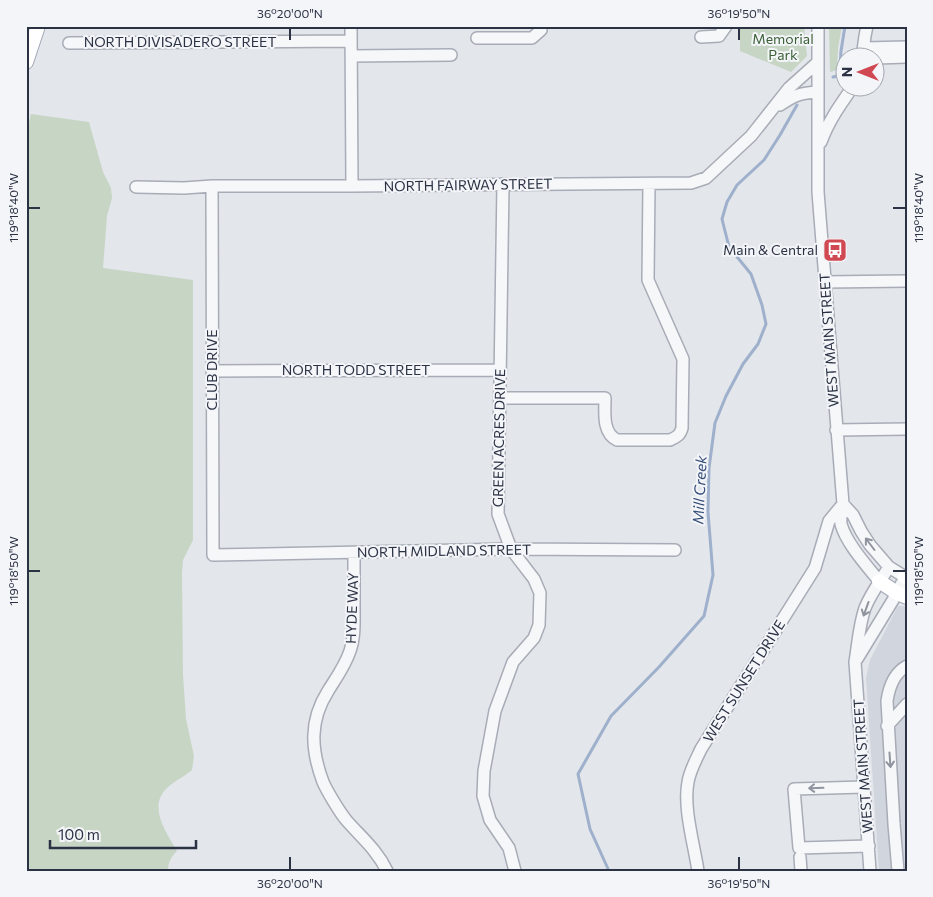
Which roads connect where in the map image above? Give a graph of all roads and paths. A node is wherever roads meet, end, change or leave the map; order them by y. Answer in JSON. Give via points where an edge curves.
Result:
{"nodes":[{"id":1,"x":38,"y":26,"type":"edge"},
{"id":2,"x":351,"y":26,"type":"edge"},
{"id":3,"x":540,"y":26,"type":"edge"},
{"id":4,"x":726,"y":26,"type":"edge"},
{"id":5,"x":818,"y":26,"type":"edge"},
{"id":6,"x":867,"y":26,"type":"edge"},
{"id":7,"x":701,"y":36,"type":"dead end"},
{"id":8,"x":477,"y":38,"type":"dead end"},
{"id":9,"x":351,"y":41,"type":"junction"},
{"id":10,"x":69,"y":42,"type":"dead end"},
{"id":11,"x":864,"y":48,"type":"edge"},
{"id":12,"x":886,"y":52,"type":"edge"},
{"id":13,"x":904,"y":52,"type":"edge"},
{"id":14,"x":451,"y":55,"type":"dead end"},
{"id":15,"x":351,"y":56,"type":"junction"},
{"id":16,"x":886,"y":56,"type":"edge"},
{"id":17,"x":26,"y":62,"type":"edge"},
{"id":18,"x":818,"y":62,"type":"junction"},
{"id":19,"x":818,"y":98,"type":"junction"},
{"id":20,"x":841,"y":98,"type":"edge"},
{"id":21,"x":845,"y":98,"type":"edge"},
{"id":22,"x":770,"y":111,"type":"junction"},
{"id":23,"x":818,"y":152,"type":"junction"},
{"id":24,"x":503,"y":184,"type":"junction"},
{"id":25,"x":649,"y":184,"type":"junction"},
{"id":26,"x":212,"y":186,"type":"junction"},
{"id":27,"x":352,"y":186,"type":"junction"},
{"id":28,"x":136,"y":187,"type":"dead end"},
{"id":29,"x":907,"y":281,"type":"edge"},
{"id":30,"x":825,"y":282,"type":"junction"},
{"id":31,"x":500,"y":370,"type":"junction"},
{"id":32,"x":212,"y":371,"type":"junction"},
{"id":33,"x":500,"y":398,"type":"junction"},
{"id":34,"x":907,"y":429,"type":"edge"},
{"id":35,"x":836,"y":430,"type":"junction"},
{"id":36,"x":843,"y":504,"type":"junction"},
{"id":37,"x":511,"y":549,"type":"junction"},
{"id":38,"x":675,"y":550,"type":"dead end"},
{"id":39,"x":354,"y":553,"type":"junction"},
{"id":40,"x":213,"y":555,"type":"joint"},
{"id":41,"x":890,"y":567,"type":"junction"},
{"id":42,"x":906,"y":578,"type":"edge"},
{"id":43,"x":880,"y":581,"type":"junction"},
{"id":44,"x":902,"y":595,"type":"edge"},
{"id":45,"x":855,"y":662,"type":"junction"},
{"id":46,"x":907,"y":666,"type":"edge"},
{"id":47,"x":906,"y":708,"type":"edge"},
{"id":48,"x":887,"y":726,"type":"junction"},
{"id":49,"x":864,"y":787,"type":"junction"},
{"id":50,"x":869,"y":846,"type":"junction"},
{"id":51,"x":800,"y":856,"type":"dead end"},
{"id":52,"x":386,"y":871,"type":"edge"},
{"id":53,"x":515,"y":871,"type":"edge"},
{"id":54,"x":698,"y":871,"type":"edge"},
{"id":55,"x":801,"y":871,"type":"edge"},
{"id":56,"x":870,"y":871,"type":"edge"},
{"id":57,"x":898,"y":871,"type":"edge"}],
"edges":[{"from":1,"to":17,"type":"main road"},
{"from":2,"to":9,"type":"street"},
{"from":3,"to":8,"type":"street","via":[[532,38]]},
{"from":4,"to":7,"type":"street","via":[[719,36]]},
{"from":5,"to":18,"type":"street","name":"WEST MAIN STREET"},
{"from":6,"to":11,"type":"street"},
{"from":9,"to":10,"type":"street","name":"NORTH DIVISADERO STREET"},
{"from":9,"to":15,"type":"street"},
{"from":12,"to":13,"type":"street"},
{"from":13,"to":16,"type":"street"},
{"from":14,"to":15,"type":"street"},
{"from":15,"to":27,"type":"street"},
{"from":18,"to":19,"type":"street","name":"WEST MAIN STREET"},
{"from":18,"to":22,"type":"street","name":"NORTH FAIRWAY STREET","via":[[789,88]]},
{"from":19,"to":20,"type":"street","name":"NORTH FAIRWAY STREET","via":[[835,102]]},
{"from":19,"to":22,"type":"street","name":"NORTH FAIRWAY STREET","via":[[804,93],[796,95]]},
{"from":19,"to":23,"type":"street","name":"WEST MAIN STREET"},
{"from":21,"to":23,"type":"street","via":[[825,130]]},
{"from":22,"to":25,"type":"street","name":"NORTH FAIRWAY STREET","via":[[751,136],[706,178],[691,183]]},
{"from":23,"to":30,"type":"street","name":"WEST MAIN STREET"},
{"from":24,"to":25,"type":"street","name":"NORTH FAIRWAY STREET"},
{"from":24,"to":27,"type":"street","name":"NORTH FAIRWAY STREET"},
{"from":24,"to":31,"type":"street","name":"GREEN ACRES DRIVE"},
{"from":25,"to":33,"type":"street","via":[[648,280],[683,359],[680,433],[670,440],[612,438],[606,426],[605,398]]},
{"from":26,"to":27,"type":"street","name":"NORTH FAIRWAY STREET"},
{"from":26,"to":28,"type":"street","name":"NORTH FAIRWAY STREET"},
{"from":26,"to":32,"type":"street","name":"CLUB DRIVE"},
{"from":29,"to":30,"type":"street"},
{"from":30,"to":35,"type":"street","name":"WEST MAIN STREET"},
{"from":31,"to":32,"type":"street","name":"NORTH TODD STREET"},
{"from":31,"to":33,"type":"street","name":"GREEN ACRES DRIVE"},
{"from":32,"to":40,"type":"street","name":"CLUB DRIVE"},
{"from":33,"to":37,"type":"street","name":"GREEN ACRES DRIVE","via":[[498,514]]},
{"from":34,"to":35,"type":"street"},
{"from":35,"to":36,"type":"street","name":"WEST MAIN STREET"},
{"from":41,"to":36,"type":"street","name":"WEST MAIN STREET","one_way":true,"via":[[870,545]]},
{"from":36,"to":43,"type":"street","name":"WEST MAIN STREET","via":[[841,523],[849,542]]},
{"from":36,"to":54,"type":"street","name":"WEST SUNSET DRIVE","via":[[829,521],[815,568],[691,769],[687,808]]},
{"from":37,"to":38,"type":"street","name":"NORTH MIDLAND STREET"},
{"from":37,"to":39,"type":"street","name":"NORTH MIDLAND STREET"},
{"from":37,"to":53,"type":"street","name":"GREEN ACRES DRIVE","via":[[534,579],[540,593],[539,626],[534,638],[513,662],[495,711],[484,771],[483,796],[490,820],[509,848]]},
{"from":39,"to":40,"type":"street","name":"NORTH MIDLAND STREET"},
{"from":39,"to":52,"type":"street","name":"HYDE WAY","via":[[354,628],[350,650],[342,671],[316,716],[313,734],[315,760],[324,784],[346,820],[382,860]]},
{"from":41,"to":42,"type":"street","name":"WEST MAIN STREET"},
{"from":41,"to":43,"type":"street","name":"WEST MAIN STREET"},
{"from":42,"to":44,"type":"street","name":"WEST MAIN STREET"},
{"from":43,"to":44,"type":"main road"},
{"from":43,"to":45,"type":"street","name":"WEST MAIN STREET","one_way":true,"via":[[866,607]]},
{"from":44,"to":45,"type":"street","name":"WEST MAIN STREET"},
{"from":45,"to":49,"type":"street","name":"WEST MAIN STREET"},
{"from":46,"to":48,"type":"street","via":[[900,669],[889,688]]},
{"from":47,"to":48,"type":"street"},
{"from":48,"to":57,"type":"street","one_way":true},
{"from":49,"to":50,"type":"street","name":"WEST MAIN STREET"},
{"from":49,"to":50,"type":"street","one_way":true,"via":[[794,789],[799,848]]},
{"from":50,"to":56,"type":"street","name":"WEST MAIN STREET"},
{"from":51,"to":55,"type":"street"}]}
